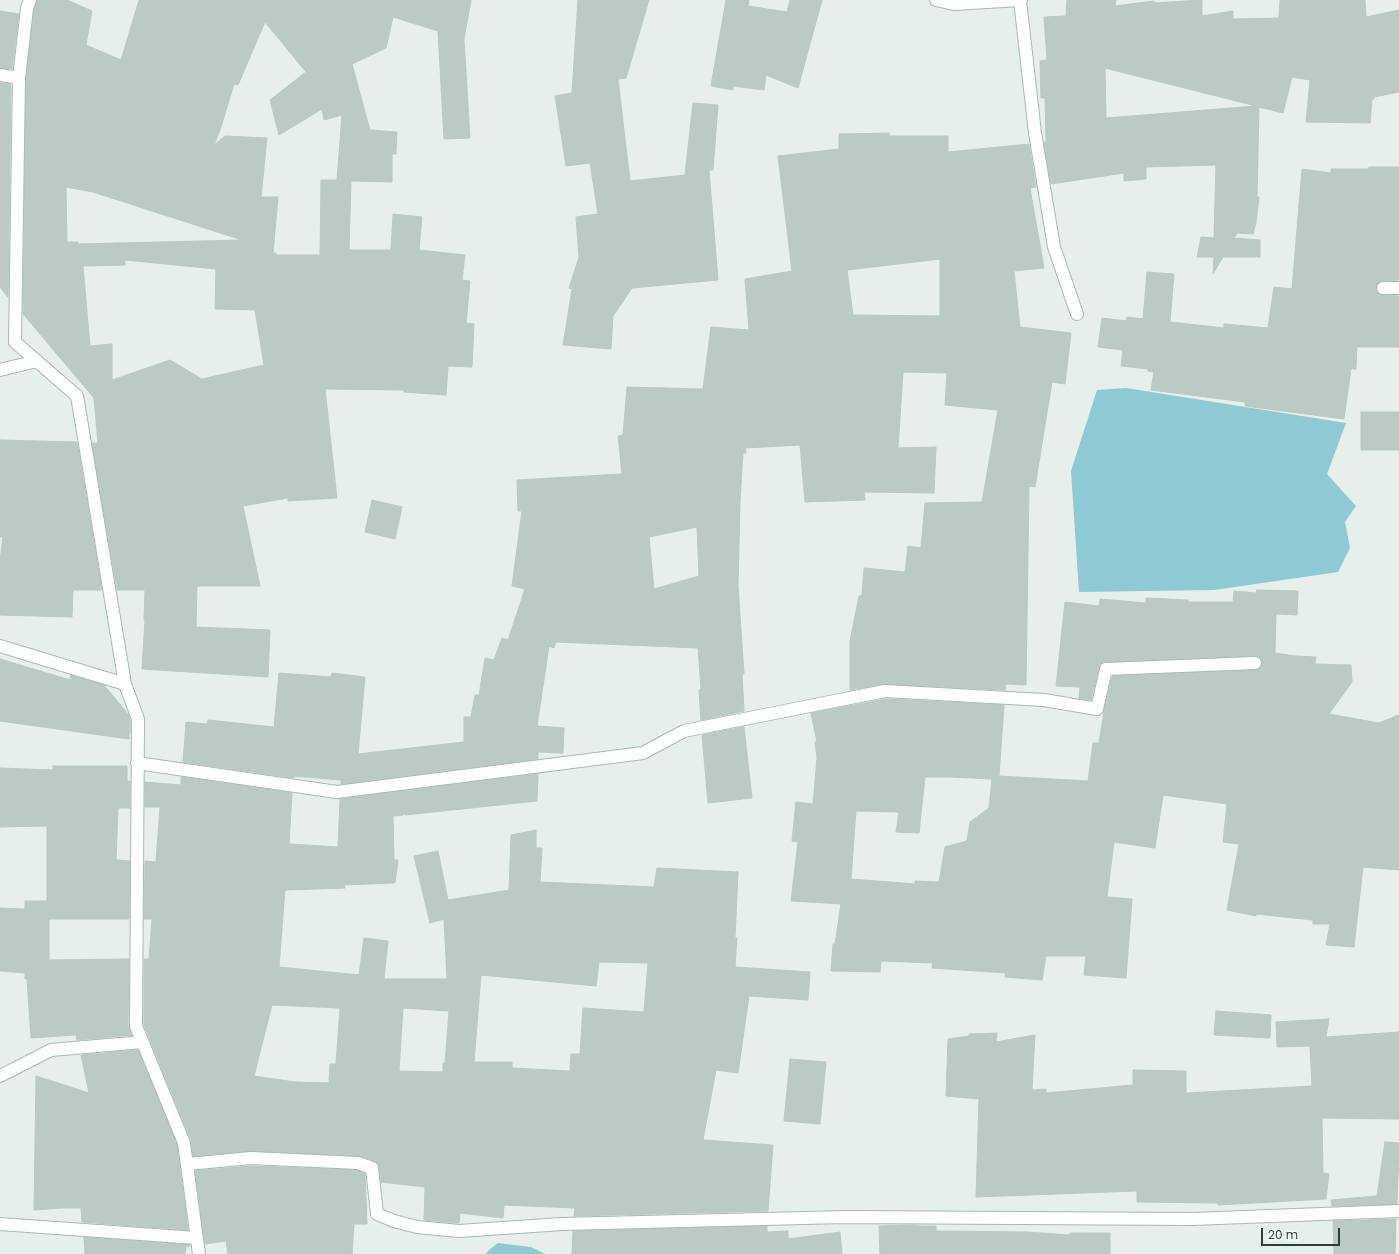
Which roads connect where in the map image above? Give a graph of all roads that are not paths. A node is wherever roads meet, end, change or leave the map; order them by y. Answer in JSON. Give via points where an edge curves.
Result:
{"nodes":[{"id":1,"x":30,"y":0,"type":"edge"},
{"id":2,"x":936,"y":0,"type":"edge"},
{"id":3,"x":1020,"y":0,"type":"edge"},
{"id":4,"x":0,"y":75,"type":"edge"},
{"id":5,"x":19,"y":78,"type":"junction"},
{"id":6,"x":1383,"y":288,"type":"dead end"},
{"id":7,"x":1399,"y":288,"type":"edge"},
{"id":8,"x":1077,"y":314,"type":"dead end"},
{"id":9,"x":37,"y":361,"type":"junction"},
{"id":10,"x":0,"y":370,"type":"edge"},
{"id":11,"x":0,"y":646,"type":"edge"},
{"id":12,"x":1256,"y":662,"type":"dead end"},
{"id":13,"x":125,"y":684,"type":"junction"},
{"id":14,"x":137,"y":763,"type":"junction"},
{"id":15,"x":143,"y":1042,"type":"junction"},
{"id":16,"x":0,"y":1076,"type":"edge"},
{"id":17,"x":188,"y":1164,"type":"junction"},
{"id":18,"x":1399,"y":1211,"type":"edge"},
{"id":19,"x":0,"y":1224,"type":"edge"},
{"id":20,"x":196,"y":1238,"type":"junction"},
{"id":21,"x":199,"y":1254,"type":"edge"}],
"edges":[{"from":1,"to":5,"type":"street"},
{"from":2,"to":3,"type":"street","via":[[954,4]]},
{"from":3,"to":8,"type":"street","via":[[1035,132],[1054,247]]},
{"from":4,"to":5,"type":"street"},
{"from":5,"to":9,"type":"street","via":[[15,342]]},
{"from":6,"to":7,"type":"street"},
{"from":9,"to":10,"type":"street"},
{"from":9,"to":13,"type":"street","via":[[77,396]]},
{"from":11,"to":13,"type":"street"},
{"from":12,"to":14,"type":"street","via":[[1106,669],[1097,709],[1044,700],[885,691],[684,731],[643,753],[337,792]]},
{"from":13,"to":14,"type":"street","via":[[138,720]]},
{"from":14,"to":15,"type":"street","via":[[136,1026]]},
{"from":15,"to":16,"type":"street","via":[[51,1050]]},
{"from":15,"to":17,"type":"street","via":[[184,1143]]},
{"from":17,"to":18,"type":"street","via":[[251,1158],[358,1163],[372,1168],[377,1214],[417,1228],[459,1231],[562,1224],[845,1217],[1193,1219]]},
{"from":17,"to":20,"type":"street"},
{"from":19,"to":20,"type":"street"},
{"from":20,"to":21,"type":"street"}]}
